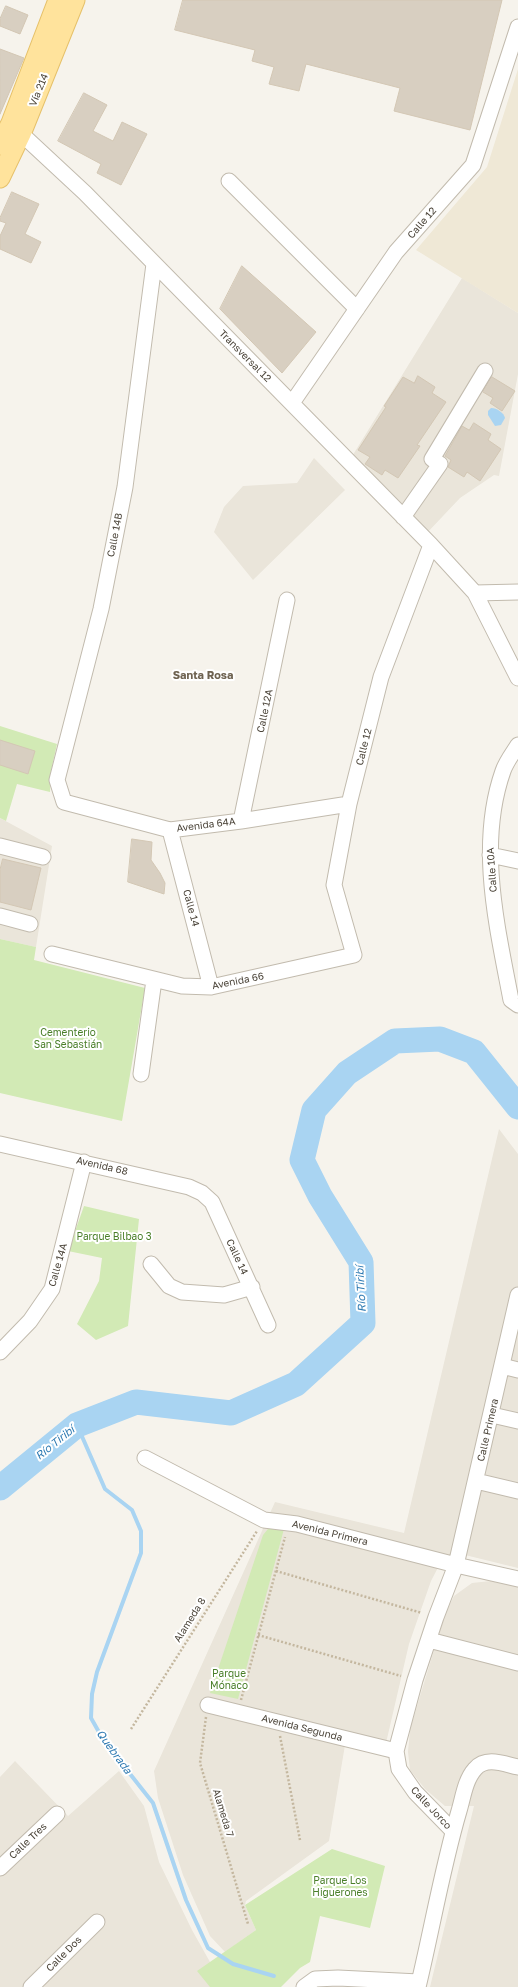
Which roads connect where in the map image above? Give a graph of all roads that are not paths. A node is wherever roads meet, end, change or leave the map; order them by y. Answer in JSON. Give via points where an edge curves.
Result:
{"nodes":[{"id":1,"x":58,"y":0,"type":"edge"},
{"id":2,"x":75,"y":0,"type":"edge"},
{"id":3,"x":518,"y":27,"type":"edge"},
{"id":4,"x":16,"y":128,"type":"junction"},
{"id":5,"x":0,"y":146,"type":"edge"},
{"id":6,"x":0,"y":178,"type":"edge"},
{"id":7,"x":229,"y":181,"type":"dead end"},
{"id":8,"x":154,"y":264,"type":"junction"},
{"id":9,"x":357,"y":309,"type":"junction"},
{"id":10,"x":485,"y":371,"type":"dead end"},
{"id":11,"x":292,"y":403,"type":"junction"},
{"id":12,"x":403,"y":517,"type":"junction"},
{"id":13,"x":431,"y":545,"type":"junction"},
{"id":14,"x":518,"y":592,"type":"edge"},
{"id":15,"x":475,"y":593,"type":"junction"},
{"id":16,"x":287,"y":600,"type":"dead end"},
{"id":17,"x":518,"y":678,"type":"edge"},
{"id":18,"x":518,"y":744,"type":"edge"},
{"id":19,"x":64,"y":802,"type":"joint"},
{"id":20,"x":349,"y":804,"type":"junction"},
{"id":21,"x":241,"y":822,"type":"junction"},
{"id":22,"x":170,"y":830,"type":"junction"},
{"id":23,"x":0,"y":846,"type":"edge"},
{"id":24,"x":490,"y":855,"type":"junction"},
{"id":25,"x":43,"y":857,"type":"dead end"},
{"id":26,"x":518,"y":862,"type":"edge"},
{"id":27,"x":0,"y":916,"type":"edge"},
{"id":28,"x":30,"y":924,"type":"dead end"},
{"id":29,"x":52,"y":954,"type":"dead end"},
{"id":30,"x":354,"y":955,"type":"joint"},
{"id":31,"x":154,"y":980,"type":"junction"},
{"id":32,"x":211,"y":987,"type":"junction"},
{"id":33,"x":515,"y":1002,"type":"edge"},
{"id":34,"x":141,"y":1074,"type":"dead end"},
{"id":35,"x":0,"y":1145,"type":"edge"},
{"id":36,"x":84,"y":1162,"type":"junction"},
{"id":37,"x":202,"y":1192,"type":"joint"},
{"id":38,"x":151,"y":1264,"type":"dead end"},
{"id":39,"x":252,"y":1287,"type":"junction"},
{"id":40,"x":518,"y":1295,"type":"edge"},
{"id":41,"x":268,"y":1325,"type":"dead end"},
{"id":42,"x":0,"y":1352,"type":"edge"},
{"id":43,"x":502,"y":1366,"type":"junction"},
{"id":44,"x":518,"y":1370,"type":"edge"},
{"id":45,"x":492,"y":1415,"type":"junction"},
{"id":46,"x":518,"y":1421,"type":"edge"},
{"id":47,"x":145,"y":1458,"type":"dead end"},
{"id":48,"x":476,"y":1481,"type":"junction"},
{"id":49,"x":518,"y":1491,"type":"edge"},
{"id":50,"x":456,"y":1565,"type":"junction"},
{"id":51,"x":518,"y":1579,"type":"edge"},
{"id":52,"x":429,"y":1640,"type":"junction"},
{"id":53,"x":518,"y":1663,"type":"edge"},
{"id":54,"x":208,"y":1705,"type":"road end"},
{"id":55,"x":396,"y":1751,"type":"junction"},
{"id":56,"x":518,"y":1767,"type":"edge"},
{"id":57,"x":57,"y":1814,"type":"dead end"},
{"id":58,"x":453,"y":1831,"type":"junction"},
{"id":59,"x":0,"y":1868,"type":"edge"},
{"id":60,"x":97,"y":1922,"type":"dead end"},
{"id":61,"x":38,"y":1985,"type":"edge"},
{"id":62,"x":418,"y":1985,"type":"edge"},
{"id":63,"x":304,"y":1987,"type":"edge"}],
"edges":[{"from":1,"to":4,"type":"main road","name":"Vía 214"},
{"from":2,"to":4,"type":"main road","name":"Vía 214"},
{"from":3,"to":9,"type":"street","name":"Calle 12","via":[[473,165],[396,252]]},
{"from":4,"to":5,"type":"main road","name":"Vía 214"},
{"from":4,"to":6,"type":"main road","name":"Vía 214"},
{"from":4,"to":8,"type":"street","name":"Transversal 12","via":[[85,193]]},
{"from":7,"to":9,"type":"street"},
{"from":8,"to":11,"type":"street","name":"Transversal 12"},
{"from":8,"to":19,"type":"street","name":"Calle 14B","via":[[123,495],[101,609],[57,780]]},
{"from":9,"to":11,"type":"street","name":"Calle 12"},
{"from":10,"to":12,"type":"street","via":[[432,458],[440,464]]},
{"from":11,"to":12,"type":"street","name":"Transversal 12"},
{"from":12,"to":13,"type":"street","name":"Transversal 12"},
{"from":13,"to":15,"type":"street","name":"Transversal 12"},
{"from":13,"to":20,"type":"street","name":"Calle 12","via":[[381,677]]},
{"from":14,"to":15,"type":"street"},
{"from":15,"to":17,"type":"street"},
{"from":16,"to":21,"type":"street","name":"Calle 12A"},
{"from":18,"to":24,"type":"street","name":"Calle 10A","via":[[503,770],[492,811]]},
{"from":19,"to":22,"type":"street","name":"Avenida 64A"},
{"from":20,"to":21,"type":"street","name":"Avenida 64A"},
{"from":20,"to":30,"type":"street","name":"Calle 12","via":[[334,885]]},
{"from":21,"to":22,"type":"street","name":"Avenida 64A"},
{"from":22,"to":32,"type":"street","name":"Calle 14"},
{"from":23,"to":25,"type":"street"},
{"from":24,"to":26,"type":"street"},
{"from":24,"to":33,"type":"street","name":"Calle 10A","via":[[497,928]]},
{"from":27,"to":28,"type":"street"},
{"from":29,"to":31,"type":"street","name":"Avenida 66"},
{"from":30,"to":32,"type":"street","name":"Avenida 66"},
{"from":31,"to":32,"type":"street","name":"Avenida 66","via":[[182,986]]},
{"from":31,"to":34,"type":"street"},
{"from":35,"to":36,"type":"street","name":"Avenida 68"},
{"from":36,"to":37,"type":"street","name":"Avenida 68"},
{"from":36,"to":42,"type":"street","name":"Calle 14A","via":[[52,1289],[30,1321]]},
{"from":37,"to":39,"type":"street","name":"Calle 14","via":[[212,1202]]},
{"from":38,"to":39,"type":"street","via":[[175,1290],[224,1295]]},
{"from":39,"to":41,"type":"street","name":"Calle 14"},
{"from":40,"to":43,"type":"street","name":"Calle Primera"},
{"from":43,"to":44,"type":"street"},
{"from":43,"to":45,"type":"street","name":"Calle Primera"},
{"from":45,"to":46,"type":"street"},
{"from":45,"to":48,"type":"street","name":"Calle Primera"},
{"from":47,"to":50,"type":"street","name":"Avenida Primera","via":[[264,1520],[289,1523]]},
{"from":48,"to":49,"type":"street"},
{"from":48,"to":50,"type":"street","name":"Calle Primera"},
{"from":50,"to":51,"type":"street"},
{"from":50,"to":52,"type":"street","name":"Calle Jorco"},
{"from":52,"to":53,"type":"street"},
{"from":52,"to":55,"type":"street","name":"Calle Jorco","via":[[415,1680]]},
{"from":54,"to":55,"type":"street","name":"Avenida Segunda"},
{"from":55,"to":58,"type":"street","name":"Calle Jorco","via":[[399,1769],[414,1792]]},
{"from":56,"to":58,"type":"street","via":[[485,1762],[475,1768],[468,1779]]},
{"from":57,"to":59,"type":"street","name":"Calle Tres"},
{"from":58,"to":62,"type":"street","name":"Calle Jorco"},
{"from":60,"to":61,"type":"street","name":"Calle Dos"},
{"from":62,"to":63,"type":"street","name":"Calle Jorco","via":[[338,1978],[315,1979]]}]}
